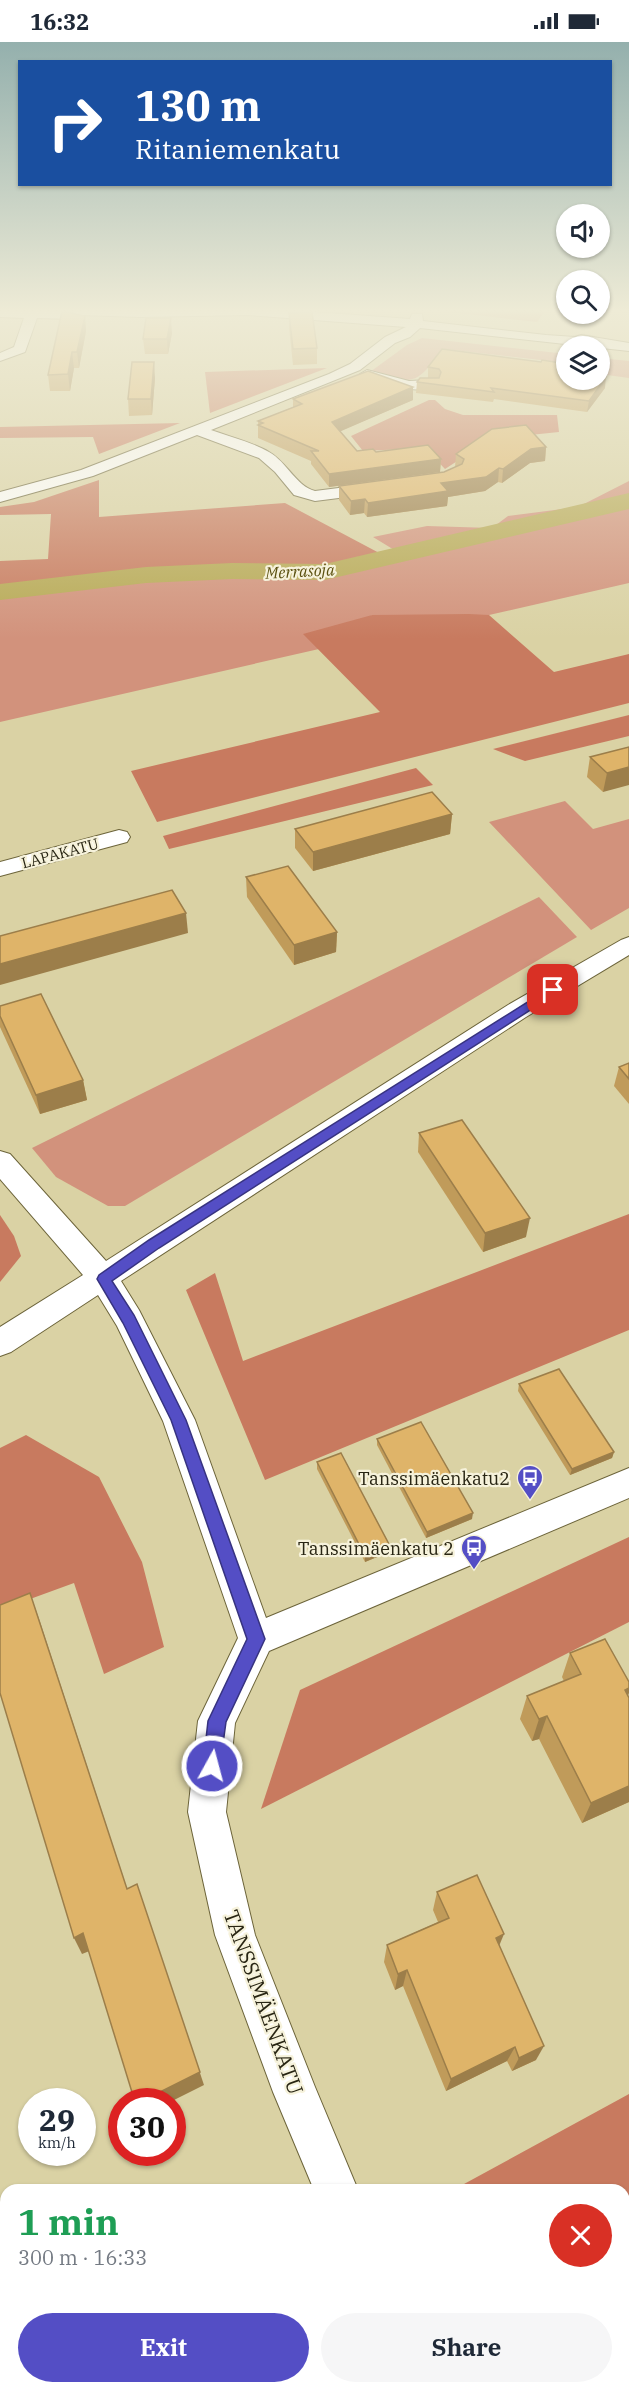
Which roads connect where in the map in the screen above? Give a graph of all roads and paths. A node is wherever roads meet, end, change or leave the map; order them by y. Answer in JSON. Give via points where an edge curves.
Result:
{"nodes":[{"id":1,"x":223,"y":420,"type":"edge"},
{"id":2,"x":197,"y":430,"type":"junction"},
{"id":3,"x":397,"y":485,"type":"edge"},
{"id":4,"x":0,"y":497,"type":"edge"},
{"id":5,"x":119,"y":837,"type":"dead end"},
{"id":6,"x":0,"y":869,"type":"edge"},
{"id":7,"x":629,"y":945,"type":"edge"},
{"id":8,"x":0,"y":1161,"type":"edge"},
{"id":9,"x":104,"y":1279,"type":"junction"},
{"id":10,"x":0,"y":1343,"type":"edge"},
{"id":11,"x":629,"y":1484,"type":"edge"},
{"id":12,"x":256,"y":1639,"type":"junction"},
{"id":13,"x":333,"y":2184,"type":"edge"}],
"edges":[{"from":1,"to":2,"type":"street"},
{"from":2,"to":3,"type":"street","via":[[264,455],[282,469],[300,492],[329,495]]},
{"from":2,"to":4,"type":"street","via":[[66,480]]},
{"from":5,"to":6,"type":"street","name":"LAPAKATU"},
{"from":7,"to":9,"type":"street","via":[[517,1011]]},
{"from":8,"to":9,"type":"street"},
{"from":9,"to":10,"type":"street"},
{"from":9,"to":12,"type":"street","via":[[178,1420]]},
{"from":11,"to":12,"type":"street"},
{"from":12,"to":13,"type":"street","name":"TANSSIMÄENKATU","via":[[217,1721],[207,1812],[235,1935]]}]}
